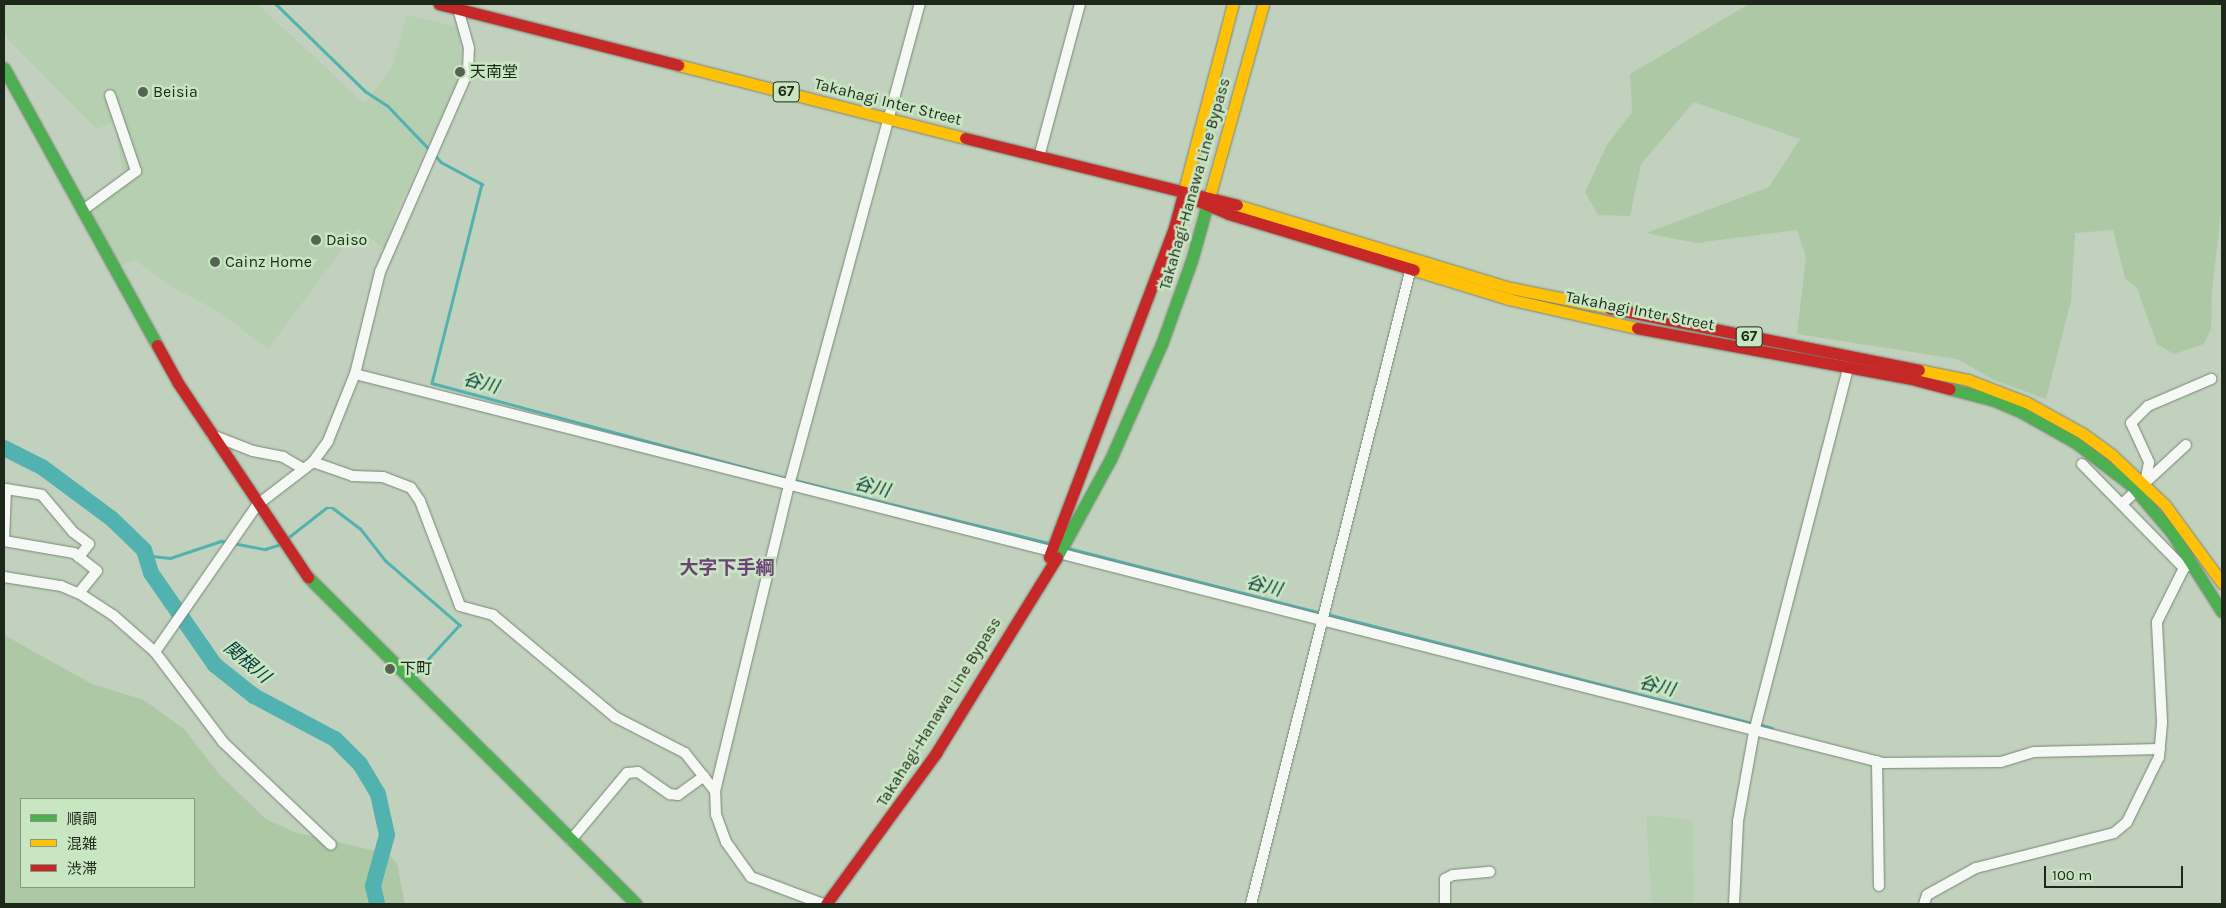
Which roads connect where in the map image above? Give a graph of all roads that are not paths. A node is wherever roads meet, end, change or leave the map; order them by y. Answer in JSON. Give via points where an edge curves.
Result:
{"nodes":[{"id":1,"x":439,"y":4,"type":"edge"},
{"id":2,"x":920,"y":4,"type":"edge"},
{"id":3,"x":1080,"y":4,"type":"edge"},
{"id":4,"x":1233,"y":4,"type":"edge"},
{"id":5,"x":1263,"y":4,"type":"edge"},
{"id":6,"x":458,"y":6,"type":"edge"},
{"id":7,"x":4,"y":68,"type":"edge"},
{"id":8,"x":110,"y":95,"type":"dead end"},
{"id":9,"x":888,"y":119,"type":"junction"},
{"id":10,"x":1039,"y":157,"type":"junction"},
{"id":11,"x":1184,"y":194,"type":"junction"},
{"id":12,"x":1209,"y":202,"type":"junction"},
{"id":13,"x":83,"y":210,"type":"junction"},
{"id":14,"x":1411,"y":266,"type":"junction"},
{"id":15,"x":1848,"y":368,"type":"junction"},
{"id":16,"x":355,"y":374,"type":"junction"},
{"id":17,"x":2212,"y":379,"type":"dead end"},
{"id":18,"x":212,"y":435,"type":"junction"},
{"id":19,"x":2186,"y":445,"type":"dead end"},
{"id":20,"x":2082,"y":464,"type":"dead end"},
{"id":21,"x":308,"y":465,"type":"junction"},
{"id":22,"x":789,"y":485,"type":"junction"},
{"id":23,"x":2140,"y":488,"type":"junction"},
{"id":24,"x":2122,"y":504,"type":"junction"},
{"id":25,"x":257,"y":505,"type":"junction"},
{"id":26,"x":1055,"y":553,"type":"junction"},
{"id":27,"x":79,"y":557,"type":"junction"},
{"id":28,"x":2188,"y":565,"type":"junction"},
{"id":29,"x":4,"y":578,"type":"edge"},
{"id":30,"x":2222,"y":583,"type":"edge"},
{"id":31,"x":79,"y":593,"type":"junction"},
{"id":32,"x":2222,"y":612,"type":"edge"},
{"id":33,"x":1322,"y":620,"type":"junction"},
{"id":34,"x":154,"y":652,"type":"junction"},
{"id":35,"x":1754,"y":732,"type":"junction"},
{"id":36,"x":2160,"y":749,"type":"junction"},
{"id":37,"x":1877,"y":761,"type":"junction"},
{"id":38,"x":704,"y":776,"type":"junction"},
{"id":39,"x":715,"y":791,"type":"junction"},
{"id":40,"x":571,"y":840,"type":"junction"},
{"id":41,"x":331,"y":845,"type":"dead end"},
{"id":42,"x":1490,"y":872,"type":"dead end"},
{"id":43,"x":1878,"y":886,"type":"dead end"},
{"id":44,"x":636,"y":904,"type":"edge"},
{"id":45,"x":824,"y":904,"type":"edge"},
{"id":46,"x":1251,"y":904,"type":"edge"},
{"id":47,"x":1445,"y":904,"type":"edge"},
{"id":48,"x":1734,"y":904,"type":"edge"},
{"id":49,"x":1924,"y":904,"type":"edge"}],
"edges":[{"from":1,"to":6,"type":"main road","name":"Takahagi Inter Street","number":"67"},
{"from":2,"to":9,"type":"street"},
{"from":3,"to":10,"type":"street"},
{"from":4,"to":11,"type":"main road","name":"Takahagi-Hanawa Line Bypass"},
{"from":5,"to":12,"type":"main road","name":"Takahagi-Hanawa Line Bypass"},
{"from":6,"to":9,"type":"main road","name":"Takahagi Inter Street","number":"67"},
{"from":6,"to":16,"type":"street","via":[[469,48],[468,72],[373,291]]},
{"from":7,"to":13,"type":"main road"},
{"from":8,"to":13,"type":"street","via":[[136,171]]},
{"from":9,"to":10,"type":"main road","name":"Takahagi Inter Street","number":"67"},
{"from":9,"to":22,"type":"street"},
{"from":10,"to":11,"type":"main road","name":"Takahagi Inter Street","number":"67"},
{"from":11,"to":12,"type":"main road","name":"Takahagi Inter Street","number":"67"},
{"from":11,"to":26,"type":"main road","name":"Takahagi-Hanawa Line Bypass","via":[[1152,290],[1066,506]]},
{"from":12,"to":14,"type":"main road","name":"Takahagi Inter Street","number":"67"},
{"from":12,"to":26,"type":"main road","name":"Takahagi-Hanawa Line Bypass","via":[[1180,295],[1134,408]]},
{"from":13,"to":18,"type":"main road","via":[[178,383]]},
{"from":14,"to":15,"type":"main road","name":"Takahagi Inter Street","number":"67","via":[[1606,322]]},
{"from":14,"to":23,"type":"main road","name":"Takahagi Inter Street","number":"67","via":[[1968,380],[2005,392],[2058,418],[2112,455]]},
{"from":14,"to":33,"type":"street"},
{"from":15,"to":23,"type":"main road","name":"Takahagi Inter Street","number":"67","via":[[1967,391],[2023,413],[2076,443]]},
{"from":15,"to":35,"type":"street"},
{"from":16,"to":21,"type":"street","via":[[328,442]]},
{"from":16,"to":22,"type":"street"},
{"from":17,"to":23,"type":"street","via":[[2148,406],[2131,423],[2149,462]]},
{"from":18,"to":21,"type":"street","via":[[252,451]]},
{"from":18,"to":25,"type":"main road"},
{"from":19,"to":23,"type":"street"},
{"from":20,"to":24,"type":"street"},
{"from":21,"to":25,"type":"street"},
{"from":21,"to":38,"type":"street","via":[[353,476],[383,477],[411,488],[420,501],[460,606],[493,615],[615,717],[685,753]]},
{"from":22,"to":26,"type":"street"},
{"from":22,"to":39,"type":"street"},
{"from":23,"to":24,"type":"street"},
{"from":23,"to":28,"type":"main road","name":"Takahagi Inter Street","number":"67","via":[[2172,533]]},
{"from":23,"to":30,"type":"main road","name":"Takahagi Inter Street","number":"67","via":[[2181,526]]},
{"from":24,"to":28,"type":"street"},
{"from":25,"to":34,"type":"street"},
{"from":25,"to":40,"type":"main road","via":[[324,598]]},
{"from":26,"to":33,"type":"street"},
{"from":26,"to":45,"type":"main road","name":"Takahagi-Hanawa Line Bypass","via":[[936,753]]},
{"from":27,"to":27,"type":"street","via":[[74,553],[4,541],[6,489],[42,495],[73,532],[89,544]]},
{"from":27,"to":31,"type":"street","via":[[97,571]]},
{"from":28,"to":32,"type":"main road","name":"Takahagi Inter Street","number":"67"},
{"from":28,"to":36,"type":"street","via":[[2167,597],[2156,630],[2162,713]]},
{"from":29,"to":31,"type":"street","via":[[60,586]]},
{"from":31,"to":34,"type":"street","via":[[114,615]]},
{"from":33,"to":35,"type":"street"},
{"from":33,"to":46,"type":"street"},
{"from":34,"to":41,"type":"street","via":[[223,742]]},
{"from":35,"to":37,"type":"street"},
{"from":35,"to":48,"type":"street","via":[[1738,821]]},
{"from":36,"to":37,"type":"street","via":[[2034,752],[2001,762]]},
{"from":36,"to":49,"type":"street","via":[[2127,822],[2114,833],[1976,868],[1927,895]]},
{"from":37,"to":43,"type":"street"},
{"from":38,"to":39,"type":"street"},
{"from":38,"to":40,"type":"street","via":[[678,795],[670,794],[638,772],[627,773]]},
{"from":39,"to":45,"type":"street","via":[[716,815],[726,842],[751,876]]},
{"from":40,"to":44,"type":"main road"},
{"from":42,"to":47,"type":"street","via":[[1453,875],[1445,879]]}]}
